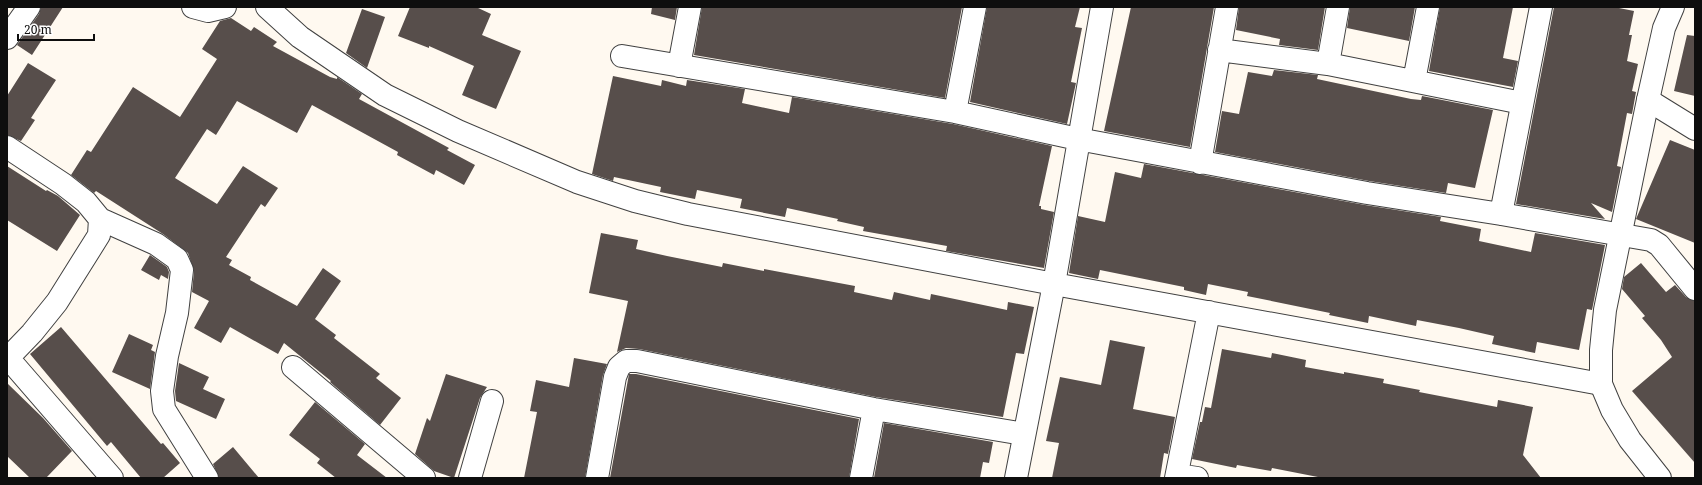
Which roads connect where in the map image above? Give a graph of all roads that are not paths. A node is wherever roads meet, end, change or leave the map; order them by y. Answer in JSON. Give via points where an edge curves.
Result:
{"nodes":[{"id":1,"x":29,"y":7,"type":"edge"},
{"id":2,"x":193,"y":7,"type":"edge"},
{"id":3,"x":225,"y":7,"type":"edge"},
{"id":4,"x":268,"y":7,"type":"edge"},
{"id":5,"x":690,"y":7,"type":"edge"},
{"id":6,"x":975,"y":7,"type":"edge"},
{"id":7,"x":1102,"y":7,"type":"edge"},
{"id":8,"x":1226,"y":7,"type":"edge"},
{"id":9,"x":1338,"y":7,"type":"edge"},
{"id":10,"x":1428,"y":7,"type":"edge"},
{"id":11,"x":1540,"y":7,"type":"edge"},
{"id":12,"x":1673,"y":7,"type":"edge"},
{"id":13,"x":7,"y":38,"type":"edge"},
{"id":14,"x":1219,"y":50,"type":"junction"},
{"id":15,"x":622,"y":56,"type":"dead end"},
{"id":16,"x":1328,"y":64,"type":"junction"},
{"id":17,"x":679,"y":66,"type":"junction"},
{"id":18,"x":1414,"y":81,"type":"junction"},
{"id":19,"x":1648,"y":100,"type":"junction"},
{"id":20,"x":1522,"y":103,"type":"junction"},
{"id":21,"x":956,"y":112,"type":"junction"},
{"id":22,"x":1695,"y":129,"type":"edge"},
{"id":23,"x":1078,"y":139,"type":"junction"},
{"id":24,"x":7,"y":147,"type":"edge"},
{"id":25,"x":1200,"y":163,"type":"junction"},
{"id":26,"x":1500,"y":214,"type":"junction"},
{"id":27,"x":100,"y":219,"type":"junction"},
{"id":28,"x":1620,"y":234,"type":"junction"},
{"id":29,"x":1054,"y":284,"type":"junction"},
{"id":30,"x":1695,"y":289,"type":"edge"},
{"id":31,"x":1209,"y":312,"type":"junction"},
{"id":32,"x":8,"y":358,"type":"edge"},
{"id":33,"x":293,"y":367,"type":"dead end"},
{"id":34,"x":1601,"y":384,"type":"junction"},
{"id":35,"x":492,"y":401,"type":"dead end"},
{"id":36,"x":874,"y":409,"type":"junction"},
{"id":37,"x":1024,"y":434,"type":"junction"},
{"id":38,"x":1184,"y":477,"type":"edge"},
{"id":39,"x":112,"y":478,"type":"edge"},
{"id":40,"x":207,"y":478,"type":"edge"},
{"id":41,"x":424,"y":478,"type":"edge"},
{"id":42,"x":470,"y":478,"type":"edge"},
{"id":43,"x":597,"y":478,"type":"edge"},
{"id":44,"x":861,"y":478,"type":"edge"},
{"id":45,"x":1016,"y":478,"type":"edge"},
{"id":46,"x":1660,"y":478,"type":"edge"}],
"edges":[{"from":1,"to":13,"type":"street"},
{"from":2,"to":3,"type":"street","via":[[208,11]]},
{"from":4,"to":29,"type":"street","via":[[300,37],[385,95],[458,131],[577,182],[634,201],[688,214]]},
{"from":5,"to":17,"type":"street"},
{"from":6,"to":21,"type":"street"},
{"from":7,"to":23,"type":"street"},
{"from":8,"to":14,"type":"street"},
{"from":9,"to":16,"type":"street"},
{"from":10,"to":18,"type":"street"},
{"from":11,"to":20,"type":"street"},
{"from":12,"to":19,"type":"street","via":[[1664,28]]},
{"from":14,"to":16,"type":"street"},
{"from":14,"to":25,"type":"street"},
{"from":15,"to":17,"type":"street"},
{"from":16,"to":18,"type":"street"},
{"from":17,"to":21,"type":"street"},
{"from":18,"to":20,"type":"street"},
{"from":19,"to":22,"type":"street"},
{"from":19,"to":28,"type":"street"},
{"from":20,"to":26,"type":"street"},
{"from":21,"to":23,"type":"street"},
{"from":23,"to":25,"type":"street"},
{"from":23,"to":29,"type":"street"},
{"from":24,"to":27,"type":"street","via":[[63,184],[86,202]]},
{"from":25,"to":26,"type":"street"},
{"from":26,"to":28,"type":"street"},
{"from":27,"to":32,"type":"street","via":[[98,235],[57,302]]},
{"from":27,"to":40,"type":"street","via":[[156,244],[177,259],[182,270],[177,313],[162,391],[164,409]]},
{"from":28,"to":30,"type":"street","via":[[1651,240],[1659,245]]},
{"from":28,"to":34,"type":"street","via":[[1605,310]]},
{"from":29,"to":31,"type":"street"},
{"from":29,"to":37,"type":"street"},
{"from":31,"to":34,"type":"street"},
{"from":31,"to":38,"type":"street"},
{"from":32,"to":39,"type":"street"},
{"from":33,"to":41,"type":"street"},
{"from":34,"to":46,"type":"street","via":[[1612,410],[1630,440]]},
{"from":35,"to":42,"type":"street"},
{"from":36,"to":37,"type":"street"},
{"from":36,"to":43,"type":"street","via":[[637,361],[626,361],[619,367],[615,377]]},
{"from":36,"to":44,"type":"street"},
{"from":37,"to":45,"type":"street"}]}
